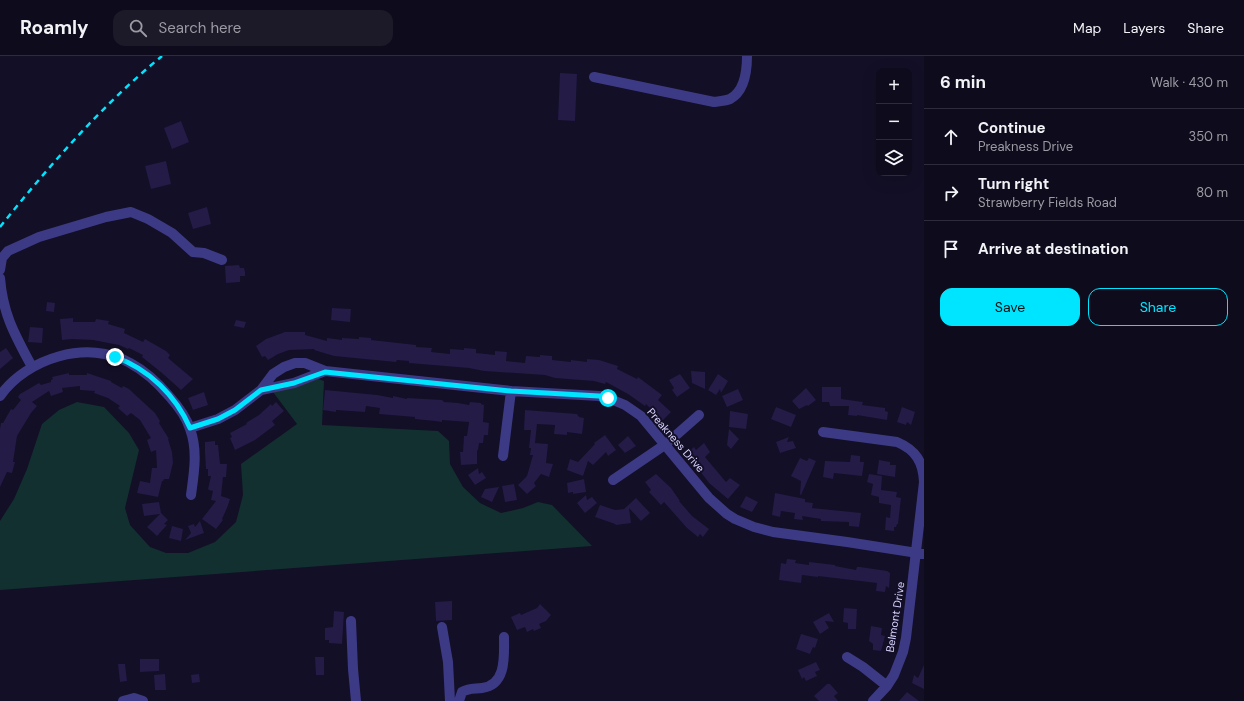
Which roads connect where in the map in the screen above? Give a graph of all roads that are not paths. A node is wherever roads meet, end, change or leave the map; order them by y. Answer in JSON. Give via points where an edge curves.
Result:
{"nodes":[{"id":1,"x":747,"y":56,"type":"edge"},
{"id":2,"x":594,"y":77,"type":"dead end"},
{"id":3,"x":222,"y":260,"type":"dead end"},
{"id":4,"x":0,"y":270,"type":"edge"},
{"id":5,"x":0,"y":278,"type":"edge"},
{"id":6,"x":32,"y":367,"type":"junction"},
{"id":7,"x":325,"y":372,"type":"junction"},
{"id":8,"x":261,"y":390,"type":"junction"},
{"id":9,"x":511,"y":391,"type":"junction"},
{"id":10,"x":0,"y":396,"type":"edge"},
{"id":11,"x":699,"y":415,"type":"dead end"},
{"id":12,"x":190,"y":428,"type":"junction"},
{"id":13,"x":823,"y":432,"type":"dead end"},
{"id":14,"x":666,"y":444,"type":"junction"},
{"id":15,"x":503,"y":456,"type":"dead end"},
{"id":16,"x":613,"y":480,"type":"dead end"},
{"id":17,"x":191,"y":495,"type":"dead end"},
{"id":18,"x":920,"y":554,"type":"edge"},
{"id":19,"x":351,"y":621,"type":"dead end"},
{"id":20,"x":442,"y":627,"type":"dead end"},
{"id":21,"x":504,"y":637,"type":"dead end"},
{"id":22,"x":847,"y":657,"type":"dead end"},
{"id":23,"x":886,"y":686,"type":"junction"},
{"id":24,"x":123,"y":701,"type":"edge"},
{"id":25,"x":143,"y":701,"type":"edge"},
{"id":26,"x":356,"y":701,"type":"edge"},
{"id":27,"x":450,"y":701,"type":"edge"},
{"id":28,"x":459,"y":701,"type":"edge"},
{"id":29,"x":873,"y":701,"type":"edge"}],
"edges":[{"from":1,"to":2,"type":"street","via":[[747,69],[740,90],[730,99],[714,102]]},
{"from":3,"to":4,"type":"street","via":[[204,253],[192,252],[172,233],[131,212],[32,240],[8,251],[2,258]]},
{"from":5,"to":6,"type":"street","via":[[6,315]]},
{"from":6,"to":10,"type":"street","via":[[10,384]]},
{"from":6,"to":12,"type":"street","via":[[51,359],[87,353],[107,355],[129,362],[161,386],[180,409]]},
{"from":7,"to":8,"type":"street","name":"Preakness Drive","via":[[294,383]]},
{"from":7,"to":8,"type":"street","name":"Preakness Drive","via":[[305,363],[295,363],[273,374]]},
{"from":7,"to":9,"type":"street","name":"Preakness Drive"},
{"from":8,"to":12,"type":"street","name":"Preakness Drive","via":[[235,410],[218,419]]},
{"from":9,"to":14,"type":"street","name":"Preakness Drive","via":[[599,396],[617,401],[641,416]]},
{"from":9,"to":15,"type":"street"},
{"from":11,"to":14,"type":"street"},
{"from":12,"to":17,"type":"street","via":[[195,455]]},
{"from":13,"to":18,"type":"street","name":"Belmont Drive","via":[[897,442],[907,446],[914,453],[924,471]]},
{"from":14,"to":16,"type":"street"},
{"from":14,"to":18,"type":"street","name":"Preakness Drive","via":[[709,498],[735,519],[773,532]]},
{"from":18,"to":23,"type":"street","name":"Belmont Drive","via":[[906,638],[899,664]]},
{"from":19,"to":26,"type":"street"},
{"from":20,"to":27,"type":"street","via":[[448,662]]},
{"from":21,"to":28,"type":"street","via":[[503,669],[499,678],[484,688],[466,689]]},
{"from":22,"to":23,"type":"street"},
{"from":23,"to":29,"type":"street","name":"Belmont Drive"},
{"from":24,"to":25,"type":"street","via":[[134,698]]}]}
